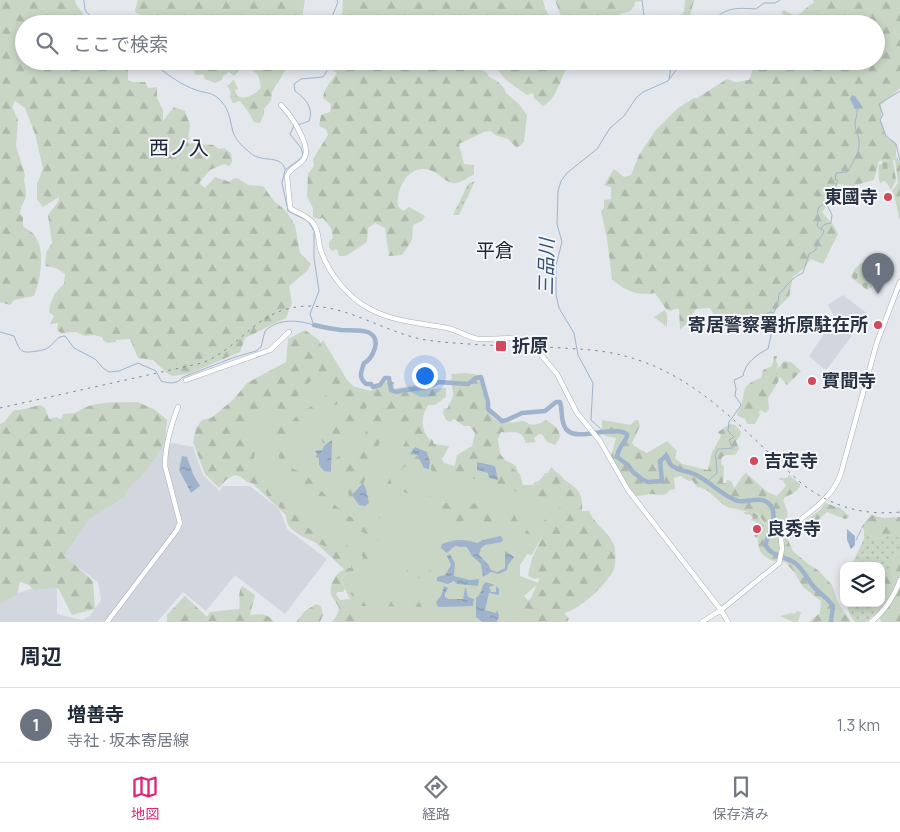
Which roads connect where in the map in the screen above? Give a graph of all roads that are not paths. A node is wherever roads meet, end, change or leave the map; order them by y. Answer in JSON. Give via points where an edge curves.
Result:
{"nodes":[{"id":1,"x":281,"y":105,"type":"dead end"},
{"id":2,"x":900,"y":282,"type":"edge"},
{"id":3,"x":289,"y":332,"type":"dead end"},
{"id":4,"x":186,"y":380,"type":"dead end"},
{"id":5,"x":178,"y":406,"type":"dead end"},
{"id":6,"x":900,"y":580,"type":"edge"},
{"id":7,"x":721,"y":610,"type":"junction"},
{"id":8,"x":107,"y":622,"type":"edge"},
{"id":9,"x":702,"y":622,"type":"edge"},
{"id":10,"x":728,"y":622,"type":"edge"},
{"id":11,"x":871,"y":622,"type":"edge"}],
"edges":[{"from":1,"to":7,"type":"street","via":[[300,132],[306,152],[303,160],[287,176],[290,207],[314,223],[320,249],[343,287],[368,308],[385,316],[448,328],[476,338],[530,342],[557,374],[577,413],[596,437],[628,490]]},
{"from":2,"to":7,"type":"street","via":[[877,342],[838,484],[822,503],[784,533],[780,561]]},
{"from":3,"to":4,"type":"street","via":[[270,350]]},
{"from":5,"to":8,"type":"street","via":[[170,429],[165,466],[180,523]]},
{"from":6,"to":11,"type":"street","via":[[886,605]]},
{"from":7,"to":9,"type":"street"},
{"from":7,"to":10,"type":"street"}]}
